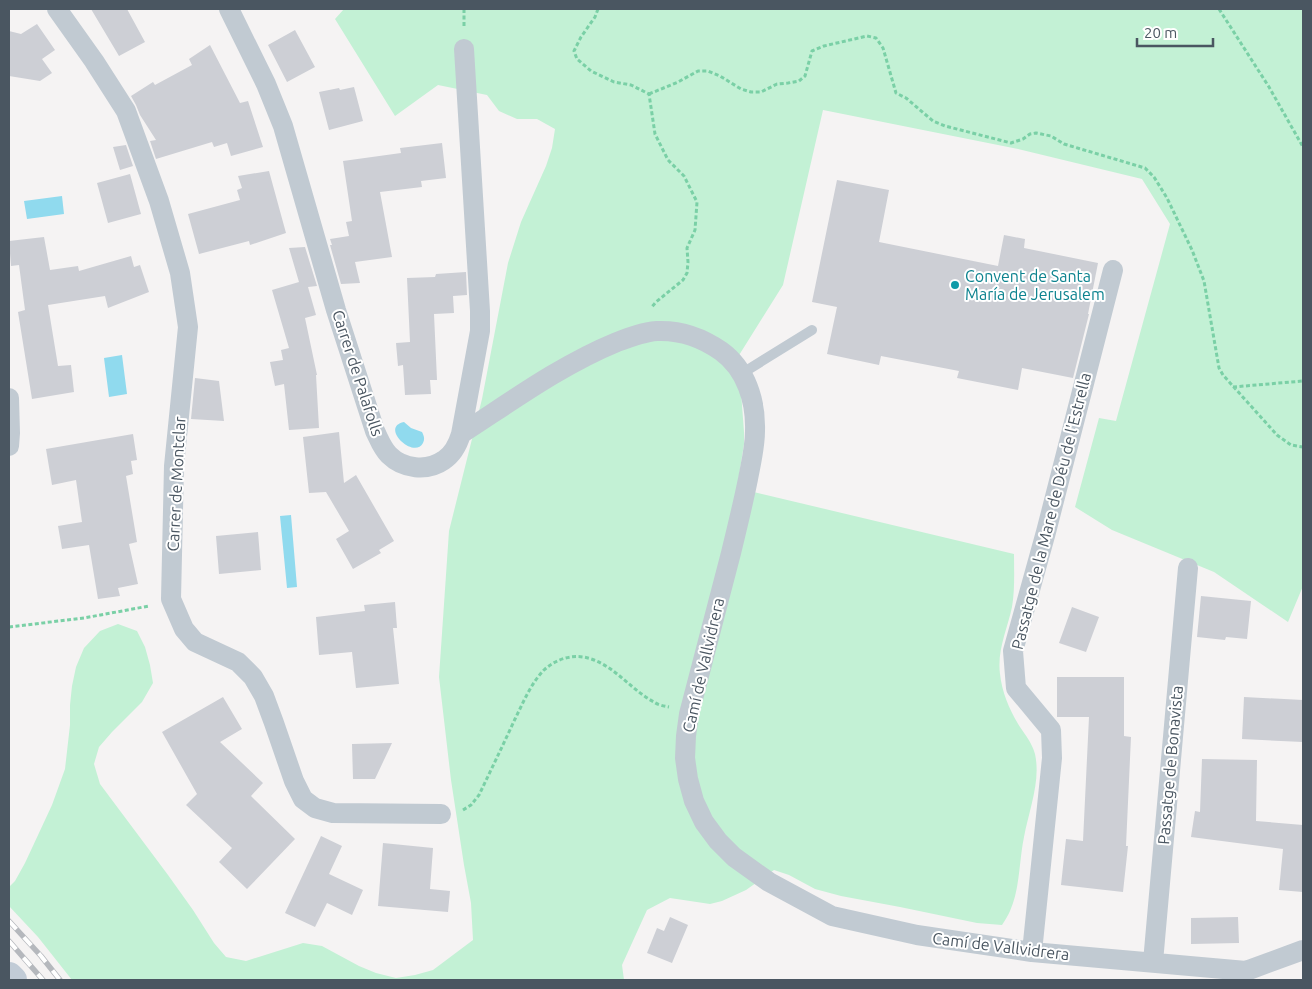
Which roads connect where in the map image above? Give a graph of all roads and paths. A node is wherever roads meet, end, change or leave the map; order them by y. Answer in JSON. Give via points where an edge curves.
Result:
{"nodes":[{"id":1,"x":57,"y":9,"type":"edge"},
{"id":2,"x":230,"y":9,"type":"edge"},
{"id":3,"x":598,"y":9,"type":"edge"},
{"id":4,"x":1219,"y":9,"type":"edge"},
{"id":5,"x":464,"y":49,"type":"dead end"},
{"id":6,"x":649,"y":94,"type":"junction"},
{"id":7,"x":1303,"y":147,"type":"edge"},
{"id":8,"x":1113,"y":270,"type":"dead end"},
{"id":9,"x":812,"y":330,"type":"dead end"},
{"id":10,"x":637,"y":335,"type":"junction"},
{"id":11,"x":741,"y":374,"type":"junction"},
{"id":12,"x":1303,"y":381,"type":"edge"},
{"id":13,"x":1233,"y":387,"type":"junction"},
{"id":14,"x":9,"y":398,"type":"edge"},
{"id":15,"x":462,"y":434,"type":"junction"},
{"id":16,"x":9,"y":446,"type":"edge"},
{"id":17,"x":1303,"y":446,"type":"edge"},
{"id":18,"x":1188,"y":568,"type":"dead end"},
{"id":19,"x":154,"y":605,"type":"dead end"},
{"id":20,"x":9,"y":627,"type":"edge"},
{"id":21,"x":689,"y":714,"type":"junction"},
{"id":22,"x":441,"y":814,"type":"joint"},
{"id":23,"x":1303,"y":950,"type":"edge"},
{"id":24,"x":1032,"y":952,"type":"junction"},
{"id":25,"x":1153,"y":962,"type":"junction"},
{"id":26,"x":9,"y":976,"type":"edge"},
{"id":27,"x":13,"y":980,"type":"edge"}],
"edges":[{"from":1,"to":22,"type":"street","name":"Carrer de Montclar","via":[[126,111],[159,201],[180,274],[188,327],[174,466],[171,599],[184,629],[195,642],[238,662],[253,677],[264,696],[302,799],[315,808],[333,813]]},
{"from":2,"to":15,"type":"street","name":"Carrer de Palafolls","via":[[283,126],[336,310],[383,448],[397,461],[425,467],[444,460]]},
{"from":3,"to":6,"type":"path","via":[[574,50],[577,59],[614,82],[631,85]]},
{"from":4,"to":7,"type":"path"},
{"from":5,"to":15,"type":"street","name":"Carrer de Palafolls","via":[[480,331]]},
{"from":6,"to":10,"type":"path","via":[[655,134],[668,160],[684,176],[697,202],[695,230],[687,248],[684,280],[656,302]]},
{"from":6,"to":13,"type":"path","via":[[698,72],[708,71],[741,89],[761,92],[804,76],[812,51],[867,36],[876,38],[882,48],[896,93],[933,122],[1012,143],[1030,134],[1051,136],[1064,144],[1145,168],[1167,198],[1192,250],[1204,282],[1219,368]]},
{"from":8,"to":24,"type":"street","name":"Passatge de la Mare de Déu de l'Estrella","via":[[1013,652],[1016,688],[1051,730],[1052,758]]},
{"from":9,"to":11,"type":"lane"},
{"from":10,"to":11,"type":"street","name":"Camí de Vallvidrera","via":[[656,331],[693,336],[725,354]]},
{"from":10,"to":15,"type":"street","name":"Camí de Vallvidrera","via":[[561,369]]},
{"from":11,"to":21,"type":"street","name":"Camí de Vallvidrera","via":[[752,396],[755,413],[754,451]]},
{"from":12,"to":13,"type":"path"},
{"from":13,"to":17,"type":"path","via":[[1277,435],[1291,445]]},
{"from":14,"to":16,"type":"street"},
{"from":18,"to":25,"type":"street","name":"Passatge de Bonavista"},
{"from":19,"to":20,"type":"path"},
{"from":21,"to":22,"type":"path","via":[[655,703],[596,661],[585,657],[562,659],[543,671],[529,690],[479,795],[459,813]]},
{"from":21,"to":24,"type":"street","name":"Camí de Vallvidrera","via":[[685,758],[688,780],[704,822],[734,858],[769,882],[832,916],[918,935]]},
{"from":23,"to":25,"type":"street","name":"Camí de Vallvidrera","via":[[1246,970]]},
{"from":24,"to":25,"type":"street","name":"Camí de Vallvidrera"},
{"from":26,"to":27,"type":"main road"}]}
